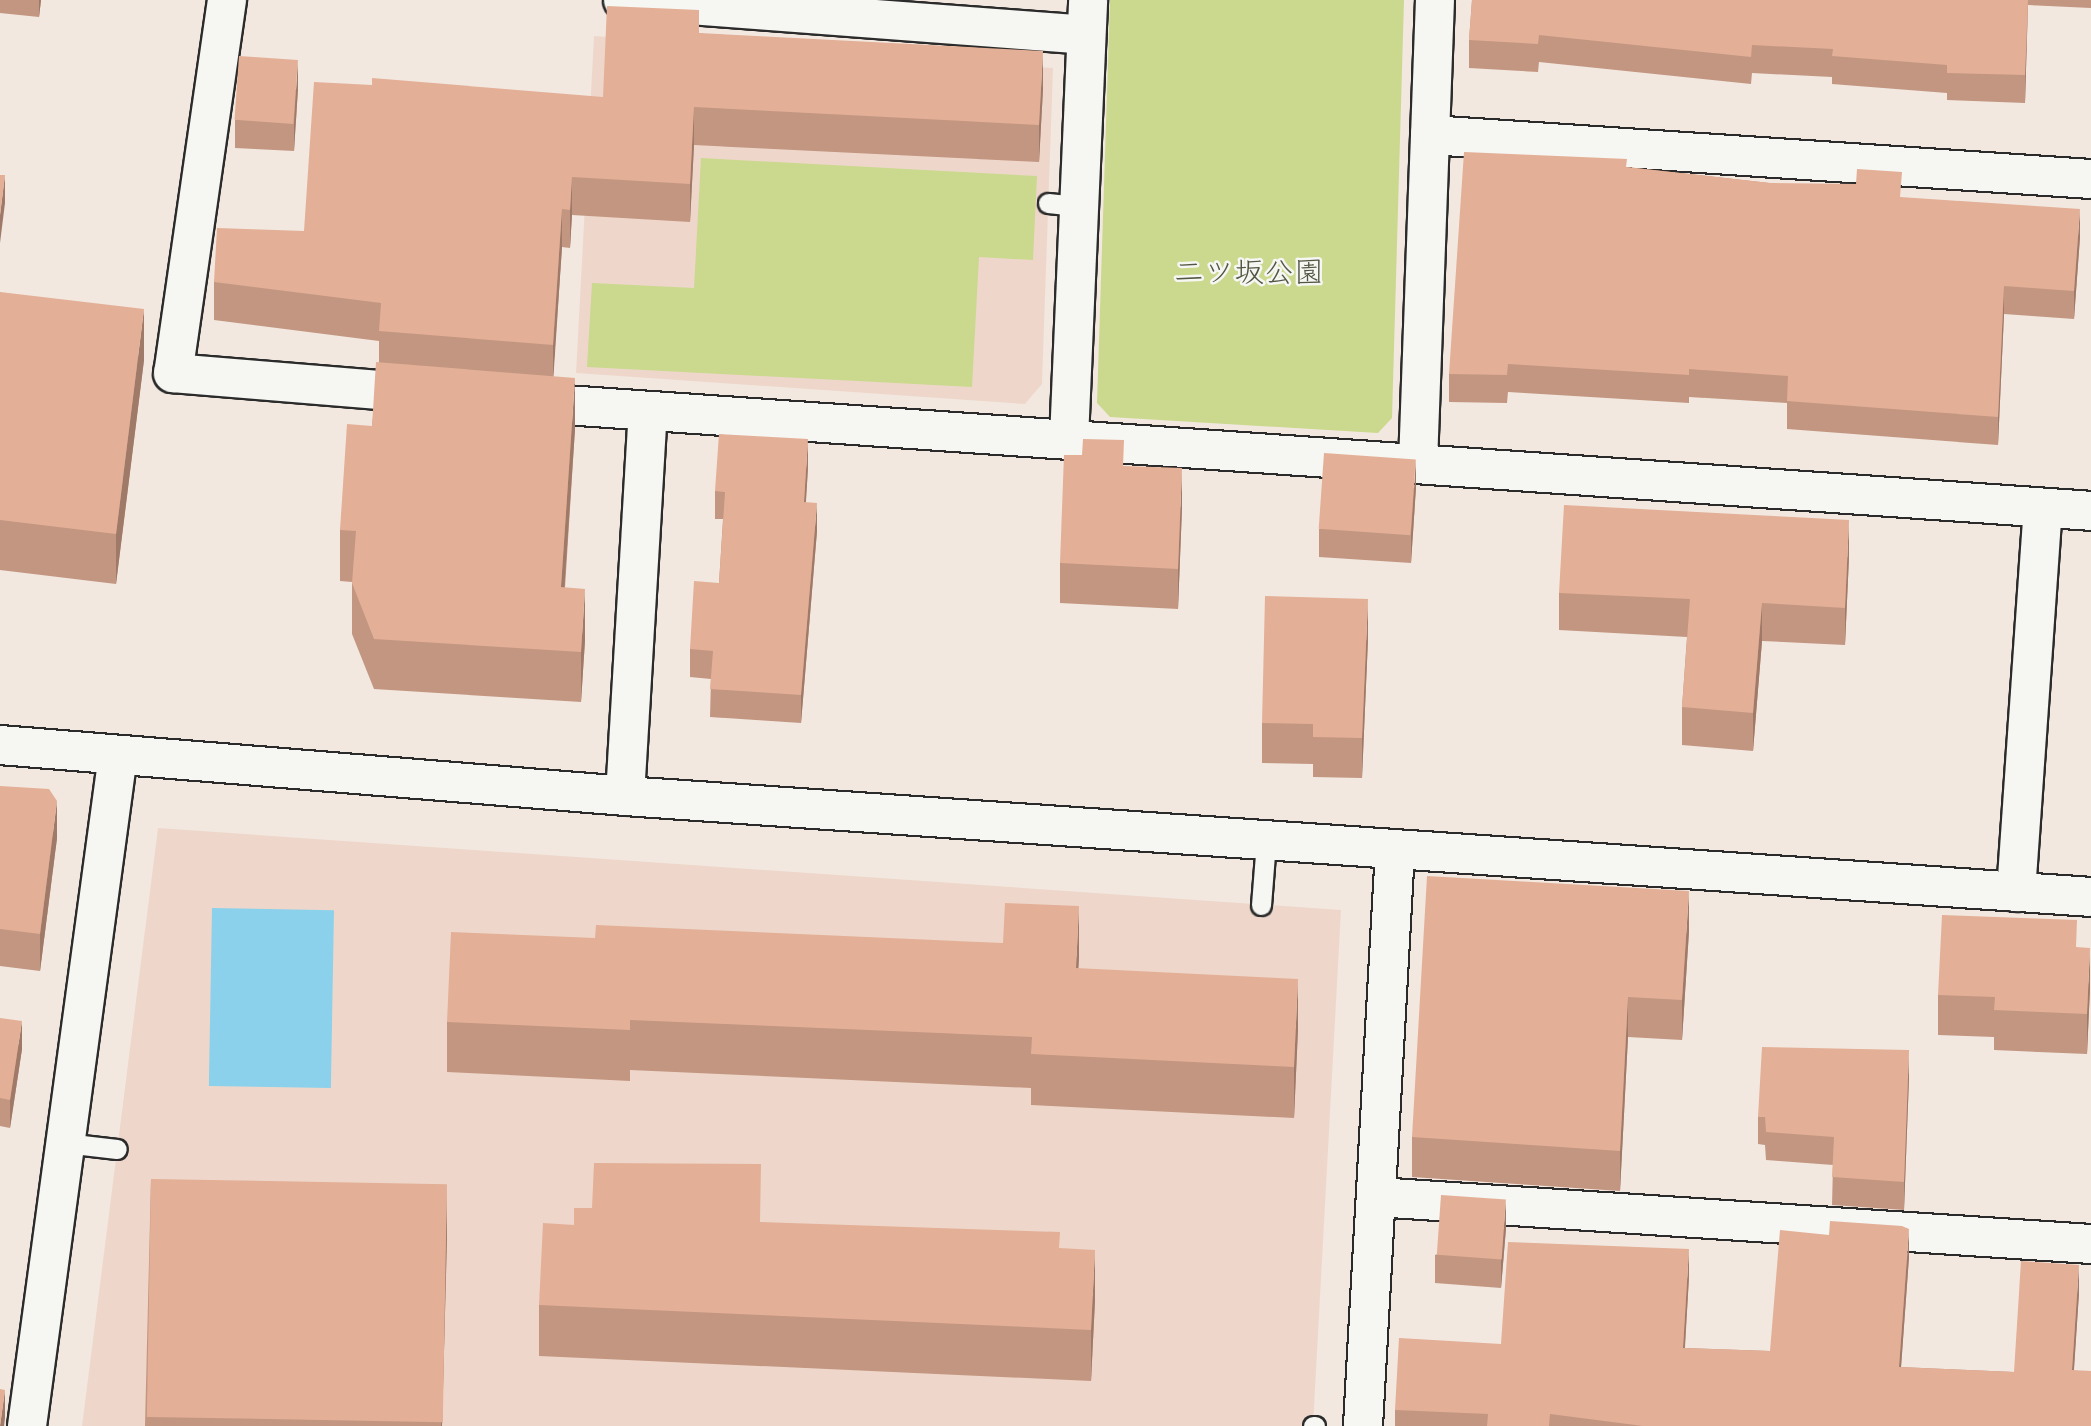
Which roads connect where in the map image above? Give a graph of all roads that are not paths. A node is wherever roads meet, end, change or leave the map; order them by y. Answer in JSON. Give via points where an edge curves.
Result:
{"nodes":[{"id":1,"x":227,"y":0,"type":"edge"},
{"id":2,"x":623,"y":0,"type":"edge"},
{"id":3,"x":1435,"y":0,"type":"edge"},
{"id":4,"x":1087,"y":18,"type":"edge"},
{"id":5,"x":1430,"y":135,"type":"junction"},
{"id":6,"x":2091,"y":179,"type":"edge"},
{"id":7,"x":648,"y":413,"type":"junction"},
{"id":8,"x":1069,"y":439,"type":"junction"},
{"id":9,"x":1418,"y":463,"type":"junction"},
{"id":10,"x":2043,"y":508,"type":"junction"},
{"id":11,"x":2091,"y":511,"type":"edge"},
{"id":12,"x":0,"y":746,"type":"edge"},
{"id":13,"x":118,"y":755,"type":"junction"},
{"id":14,"x":625,"y":796,"type":"junction"},
{"id":15,"x":1266,"y":841,"type":"junction"},
{"id":16,"x":1395,"y":850,"type":"junction"},
{"id":17,"x":2016,"y":892,"type":"junction"},
{"id":18,"x":2091,"y":897,"type":"edge"},
{"id":19,"x":1261,"y":905,"type":"dead end"},
{"id":20,"x":65,"y":1143,"type":"junction"},
{"id":21,"x":117,"y":1149,"type":"dead end"},
{"id":22,"x":1376,"y":1197,"type":"junction"},
{"id":23,"x":2091,"y":1244,"type":"edge"},
{"id":24,"x":27,"y":1426,"type":"edge"},
{"id":25,"x":1363,"y":1426,"type":"edge"}],
"edges":[{"from":1,"to":7,"type":"street","via":[[173,373]]},
{"from":2,"to":4,"type":"street"},
{"from":3,"to":5,"type":"street"},
{"from":4,"to":8,"type":"street","via":[[1063,204]]},
{"from":5,"to":6,"type":"street"},
{"from":5,"to":9,"type":"street"},
{"from":7,"to":8,"type":"street"},
{"from":7,"to":14,"type":"street"},
{"from":8,"to":9,"type":"street"},
{"from":9,"to":10,"type":"street"},
{"from":10,"to":11,"type":"street"},
{"from":10,"to":17,"type":"street"},
{"from":12,"to":13,"type":"street"},
{"from":13,"to":14,"type":"street"},
{"from":13,"to":20,"type":"street"},
{"from":14,"to":15,"type":"street"},
{"from":15,"to":16,"type":"street"},
{"from":15,"to":19,"type":"lane"},
{"from":16,"to":17,"type":"street"},
{"from":16,"to":22,"type":"street"},
{"from":17,"to":18,"type":"street"},
{"from":20,"to":21,"type":"lane"},
{"from":20,"to":24,"type":"street"},
{"from":22,"to":23,"type":"street"},
{"from":22,"to":25,"type":"street"}]}
